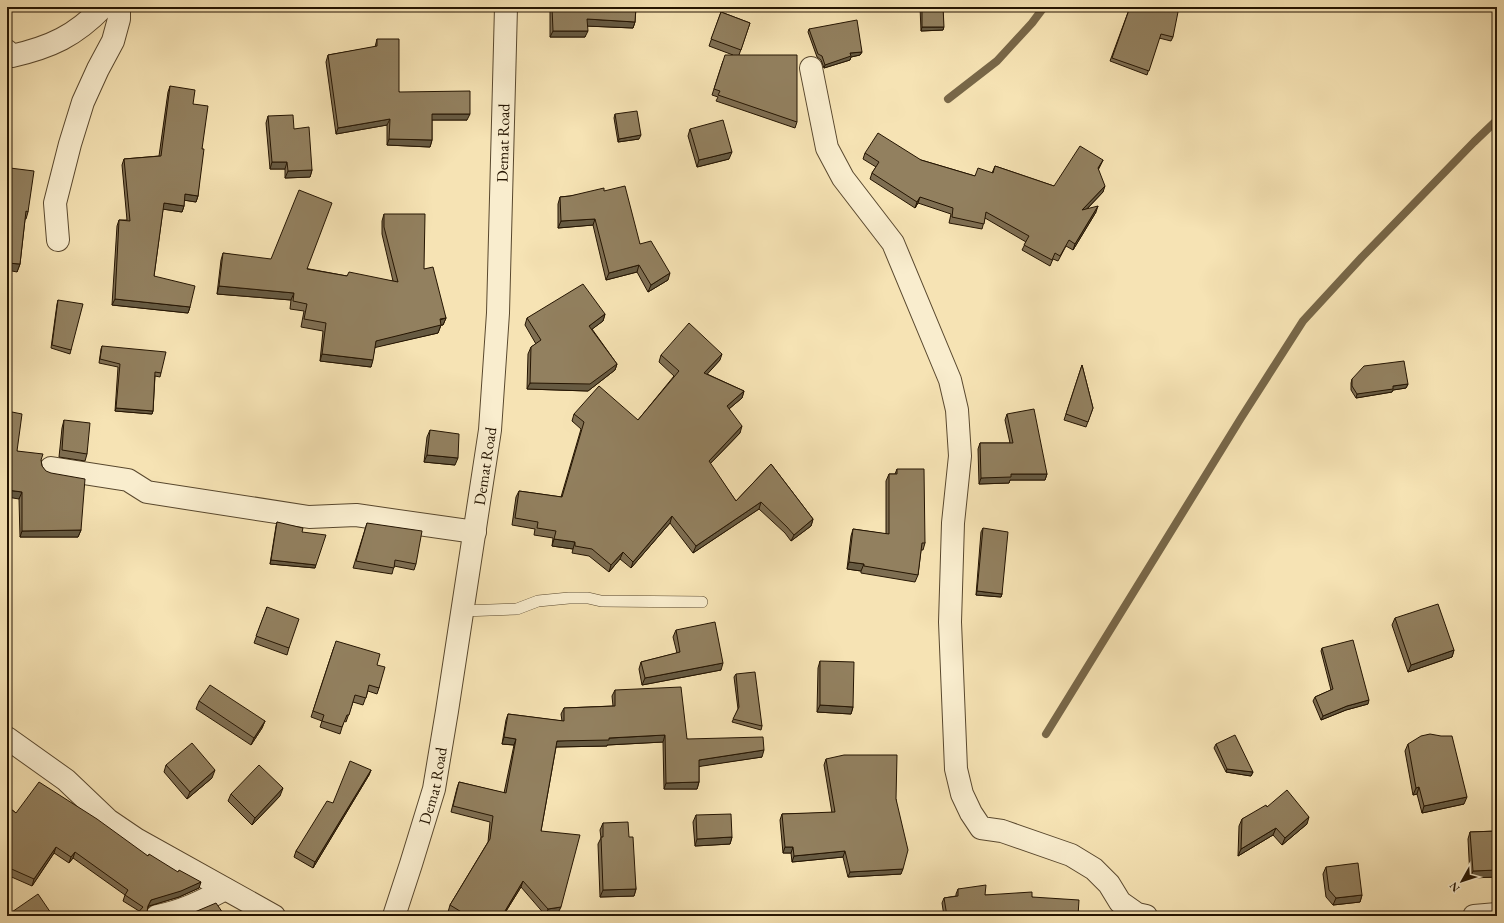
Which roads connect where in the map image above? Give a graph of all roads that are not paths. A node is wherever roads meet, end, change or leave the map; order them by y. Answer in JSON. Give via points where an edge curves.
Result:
{"nodes":[{"id":1,"x":103,"y":7,"type":"edge"},
{"id":2,"x":119,"y":7,"type":"edge"},
{"id":3,"x":506,"y":7,"type":"edge"},
{"id":4,"x":7,"y":51,"type":"edge"},
{"id":5,"x":811,"y":68,"type":"dead end"},
{"id":6,"x":58,"y":240,"type":"dead end"},
{"id":7,"x":51,"y":468,"type":"dead end"},
{"id":8,"x":475,"y":532,"type":"junction"},
{"id":9,"x":702,"y":602,"type":"dead end"},
{"id":10,"x":463,"y":611,"type":"junction"},
{"id":11,"x":7,"y":738,"type":"edge"},
{"id":12,"x":225,"y":889,"type":"junction"},
{"id":13,"x":1497,"y":914,"type":"edge"},
{"id":14,"x":156,"y":916,"type":"edge"},
{"id":15,"x":274,"y":916,"type":"edge"},
{"id":16,"x":394,"y":916,"type":"edge"},
{"id":17,"x":1146,"y":916,"type":"edge"},
{"id":18,"x":1474,"y":916,"type":"edge"}],
"edges":[{"from":1,"to":4,"type":"street","via":[[88,22],[62,39],[38,50],[12,56]]},
{"from":2,"to":6,"type":"street","via":[[119,19],[113,41],[83,102],[70,144],[55,203]]},
{"from":3,"to":8,"type":"street","name":"Demat Road","via":[[498,313],[490,430]]},
{"from":5,"to":17,"type":"street","via":[[827,148],[843,178],[893,243],[950,380],[957,410],[960,456],[953,523],[950,622],[956,769],[962,794],[981,828],[1002,831],[1071,855],[1094,869],[1109,884],[1120,902],[1137,914]]},
{"from":7,"to":8,"type":"street","via":[[128,480],[147,492],[301,516],[356,515]]},
{"from":8,"to":10,"type":"street","name":"Demat Road"},
{"from":9,"to":10,"type":"lane","via":[[601,601],[568,598],[538,601],[516,609]]},
{"from":10,"to":16,"type":"street","name":"Demat Road","via":[[434,789]]},
{"from":11,"to":12,"type":"street","via":[[66,780],[108,820],[136,839]]},
{"from":12,"to":14,"type":"street","via":[[170,914]]},
{"from":12,"to":15,"type":"street"},
{"from":13,"to":18,"type":"street"}]}
